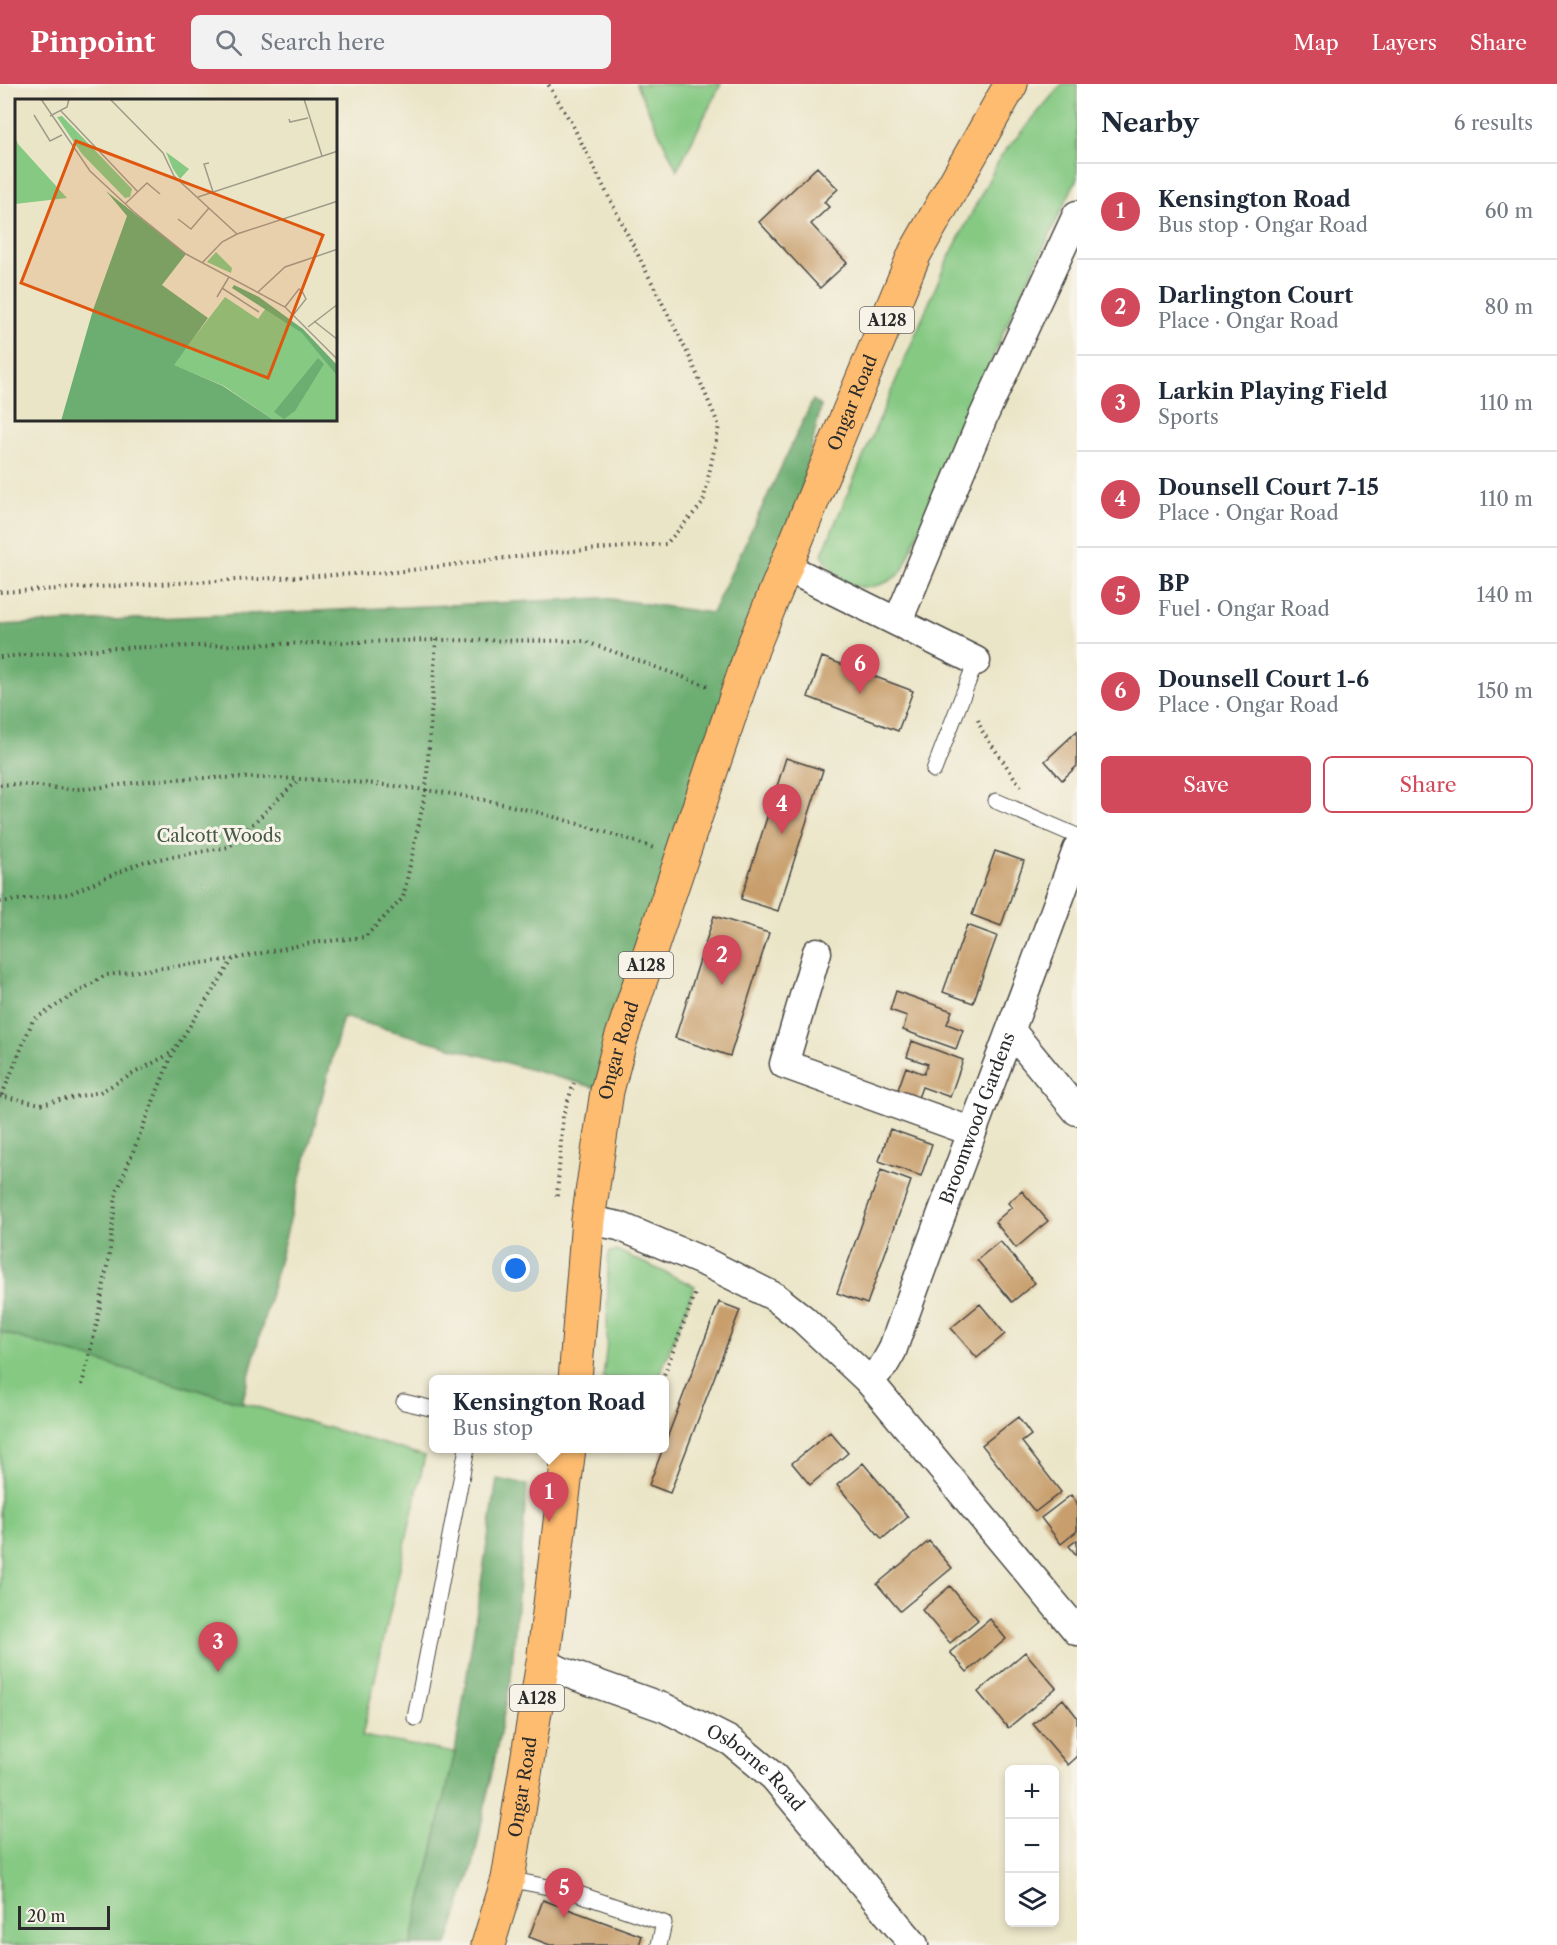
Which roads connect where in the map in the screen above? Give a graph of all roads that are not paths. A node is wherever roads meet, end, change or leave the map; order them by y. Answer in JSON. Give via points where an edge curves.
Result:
{"nodes":[{"id":1,"x":1011,"y":84,"type":"edge"},
{"id":2,"x":1077,"y":215,"type":"edge"},
{"id":3,"x":784,"y":566,"type":"junction"},
{"id":4,"x":898,"y":621,"type":"junction"},
{"id":5,"x":976,"y":661,"type":"joint"},
{"id":6,"x":934,"y":770,"type":"dead end"},
{"id":7,"x":996,"y":801,"type":"dead end"},
{"id":8,"x":1077,"y":836,"type":"edge"},
{"id":9,"x":1077,"y":850,"type":"edge"},
{"id":10,"x":816,"y":952,"type":"dead end"},
{"id":11,"x":1012,"y":1032,"type":"junction"},
{"id":12,"x":1077,"y":1111,"type":"edge"},
{"id":13,"x":970,"y":1131,"type":"junction"},
{"id":14,"x":588,"y":1220,"type":"junction"},
{"id":15,"x":575,"y":1375,"type":"edge"},
{"id":16,"x":869,"y":1381,"type":"junction"},
{"id":17,"x":404,"y":1402,"type":"dead end"},
{"id":18,"x":429,"y":1408,"type":"edge"},
{"id":19,"x":466,"y":1453,"type":"edge"},
{"id":20,"x":569,"y":1453,"type":"edge"},
{"id":21,"x":1077,"y":1631,"type":"edge"},
{"id":22,"x":543,"y":1662,"type":"junction"},
{"id":23,"x":415,"y":1718,"type":"dead end"},
{"id":24,"x":508,"y":1879,"type":"junction"},
{"id":25,"x":488,"y":1945,"type":"edge"},
{"id":26,"x":659,"y":1945,"type":"edge"},
{"id":27,"x":914,"y":1945,"type":"edge"}],
"edges":[{"from":1,"to":3,"type":"main road","name":"Ongar Road","number":"A128","via":[[915,253]]},
{"from":2,"to":4,"type":"street","via":[[983,417]]},
{"from":3,"to":4,"type":"street"},
{"from":3,"to":14,"type":"main road","name":"Ongar Road","number":"A128","via":[[616,1056],[607,1090]]},
{"from":4,"to":5,"type":"street"},
{"from":5,"to":6,"type":"lane"},
{"from":7,"to":8,"type":"lane"},
{"from":9,"to":11,"type":"street","name":"Broomwood Gardens"},
{"from":10,"to":13,"type":"street","via":[[784,1064]]},
{"from":11,"to":12,"type":"street"},
{"from":11,"to":13,"type":"street","name":"Broomwood Gardens"},
{"from":13,"to":16,"type":"street","name":"Broomwood Gardens","via":[[892,1351]]},
{"from":14,"to":15,"type":"main road","name":"Ongar Road","number":"A128"},
{"from":14,"to":16,"type":"street","via":[[619,1226],[775,1297]]},
{"from":16,"to":21,"type":"street"},
{"from":17,"to":18,"type":"lane"},
{"from":19,"to":23,"type":"lane"},
{"from":20,"to":22,"type":"main road","name":"Ongar Road","number":"A128"},
{"from":22,"to":24,"type":"main road","name":"Ongar Road","number":"A128"},
{"from":22,"to":27,"type":"street","name":"Osborne Road","via":[[665,1708],[732,1742],[774,1777]]},
{"from":24,"to":25,"type":"main road","name":"Ongar Road","number":"A128"},
{"from":24,"to":26,"type":"lane","via":[[573,1892],[664,1923]]}]}
